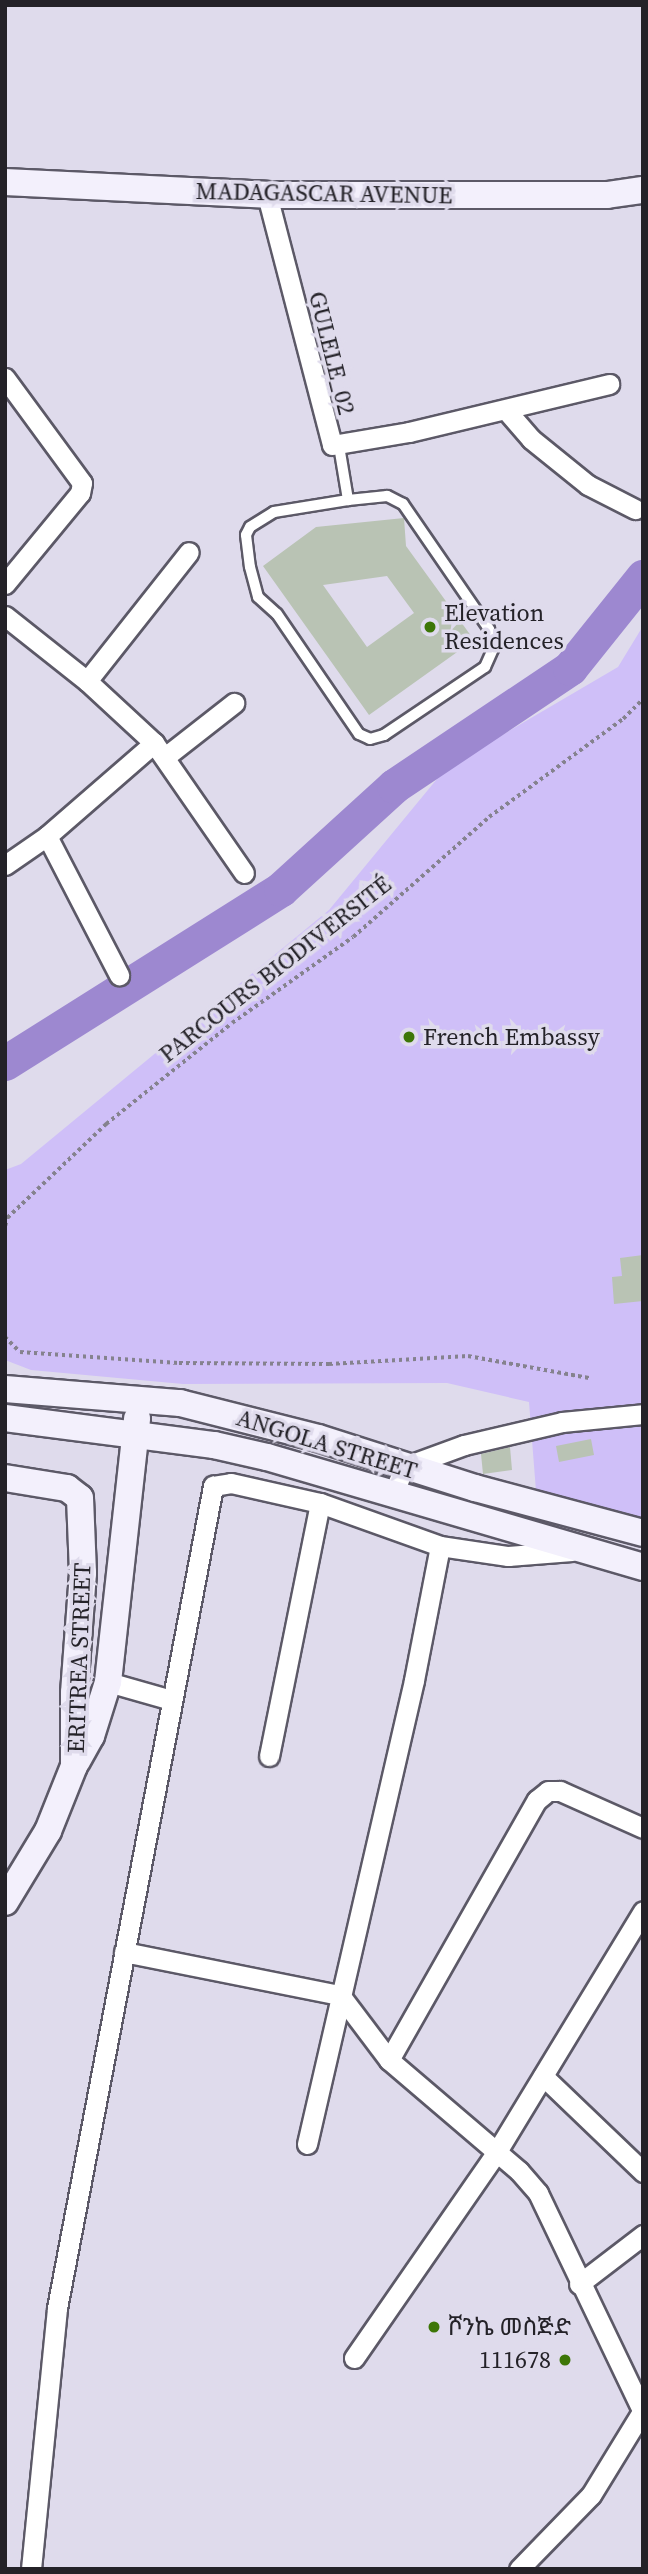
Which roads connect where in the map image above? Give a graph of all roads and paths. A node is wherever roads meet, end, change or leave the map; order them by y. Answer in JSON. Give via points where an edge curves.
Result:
{"nodes":[{"id":1,"x":5,"y":181,"type":"edge"},
{"id":2,"x":640,"y":186,"type":"edge"},
{"id":3,"x":267,"y":195,"type":"junction"},
{"id":4,"x":5,"y":378,"type":"edge"},
{"id":5,"x":609,"y":384,"type":"dead end"},
{"id":6,"x":506,"y":410,"type":"junction"},
{"id":7,"x":339,"y":446,"type":"junction"},
{"id":8,"x":348,"y":500,"type":"junction"},
{"id":9,"x":635,"y":509,"type":"dead end"},
{"id":10,"x":189,"y":552,"type":"dead end"},
{"id":11,"x":5,"y":584,"type":"edge"},
{"id":12,"x":5,"y":616,"type":"edge"},
{"id":13,"x":87,"y":681,"type":"junction"},
{"id":14,"x":643,"y":699,"type":"edge"},
{"id":15,"x":234,"y":703,"type":"dead end"},
{"id":16,"x":159,"y":750,"type":"junction"},
{"id":17,"x":47,"y":836,"type":"junction"},
{"id":18,"x":5,"y":865,"type":"edge"},
{"id":19,"x":244,"y":873,"type":"dead end"},
{"id":20,"x":119,"y":975,"type":"dead end"},
{"id":21,"x":5,"y":1226,"type":"edge"},
{"id":22,"x":5,"y":1337,"type":"edge"},
{"id":23,"x":589,"y":1378,"type":"dead end"},
{"id":24,"x":10,"y":1390,"type":"edge"},
{"id":25,"x":140,"y":1401,"type":"junction"},
{"id":26,"x":643,"y":1414,"type":"edge"},
{"id":27,"x":5,"y":1418,"type":"edge"},
{"id":28,"x":134,"y":1436,"type":"junction"},
{"id":29,"x":404,"y":1467,"type":"junction"},
{"id":30,"x":5,"y":1478,"type":"edge"},
{"id":31,"x":394,"y":1492,"type":"junction"},
{"id":32,"x":320,"y":1503,"type":"junction"},
{"id":33,"x":643,"y":1533,"type":"edge"},
{"id":34,"x":440,"y":1546,"type":"junction"},
{"id":35,"x":580,"y":1550,"type":"junction"},
{"id":36,"x":643,"y":1567,"type":"edge"},
{"id":37,"x":108,"y":1682,"type":"junction"},
{"id":38,"x":171,"y":1700,"type":"junction"},
{"id":39,"x":270,"y":1756,"type":"dead end"},
{"id":40,"x":74,"y":1766,"type":"junction"},
{"id":41,"x":643,"y":1828,"type":"edge"},
{"id":42,"x":5,"y":1902,"type":"edge"},
{"id":43,"x":643,"y":1911,"type":"edge"},
{"id":44,"x":124,"y":1952,"type":"junction"},
{"id":45,"x":340,"y":1995,"type":"junction"},
{"id":46,"x":389,"y":2060,"type":"junction"},
{"id":47,"x":543,"y":2076,"type":"junction"},
{"id":48,"x":307,"y":2144,"type":"dead end"},
{"id":49,"x":496,"y":2152,"type":"junction"},
{"id":50,"x":643,"y":2172,"type":"edge"},
{"id":51,"x":643,"y":2235,"type":"edge"},
{"id":52,"x":579,"y":2284,"type":"junction"},
{"id":53,"x":354,"y":2358,"type":"dead end"},
{"id":54,"x":643,"y":2411,"type":"edge"},
{"id":55,"x":30,"y":2569,"type":"edge"},
{"id":56,"x":519,"y":2569,"type":"edge"}],
"edges":[{"from":1,"to":3,"type":"main road","name":"MADAGASCAR AVENUE"},
{"from":2,"to":3,"type":"main road","name":"MADAGASCAR AVENUE"},
{"from":3,"to":7,"type":"street","name":"GULELE_02","via":[[328,440]]},
{"from":4,"to":11,"type":"street","via":[[82,483],[80,493]]},
{"from":5,"to":6,"type":"street","name":"GULELE_02"},
{"from":6,"to":7,"type":"street","name":"GULELE_02"},
{"from":6,"to":9,"type":"street","via":[[531,439],[588,485]]},
{"from":7,"to":8,"type":"lane"},
{"from":8,"to":8,"type":"lane","via":[[274,512],[250,527],[246,535],[258,597],[277,614],[359,734],[370,739],[384,736],[485,667],[493,649],[489,629],[403,504],[387,496]]},
{"from":10,"to":13,"type":"street"},
{"from":12,"to":13,"type":"street"},
{"from":13,"to":16,"type":"street"},
{"from":14,"to":21,"type":"path","name":"PARCOURS BIODIVERSITÉ","via":[[623,719],[489,817],[353,937],[232,1023],[106,1124],[7,1218]]},
{"from":15,"to":16,"type":"street"},
{"from":16,"to":17,"type":"street"},
{"from":16,"to":19,"type":"street"},
{"from":17,"to":18,"type":"street"},
{"from":17,"to":20,"type":"street"},
{"from":22,"to":23,"type":"path","via":[[20,1352],[179,1363],[329,1364],[468,1356]]},
{"from":24,"to":25,"type":"main road","name":"ANGOLA STREET"},
{"from":25,"to":28,"type":"main road"},
{"from":25,"to":29,"type":"main road","name":"ANGOLA STREET","via":[[180,1403],[243,1418]]},
{"from":26,"to":29,"type":"street","via":[[562,1422],[464,1445]]},
{"from":27,"to":28,"type":"main road"},
{"from":28,"to":31,"type":"main road","via":[[214,1445]]},
{"from":28,"to":37,"type":"main road"},
{"from":29,"to":31,"type":"street"},
{"from":29,"to":33,"type":"main road","name":"ANGOLA STREET"},
{"from":30,"to":40,"type":"main road","name":"ERITREA STREET","via":[[67,1488],[80,1498]]},
{"from":31,"to":35,"type":"main road","via":[[479,1523]]},
{"from":32,"to":34,"type":"street"},
{"from":32,"to":38,"type":"street","via":[[231,1483],[213,1486]]},
{"from":32,"to":39,"type":"street"},
{"from":34,"to":35,"type":"street","via":[[508,1556]]},
{"from":34,"to":45,"type":"street","via":[[414,1680]]},
{"from":35,"to":36,"type":"main road"},
{"from":37,"to":38,"type":"street"},
{"from":37,"to":40,"type":"main road","via":[[91,1736]]},
{"from":38,"to":44,"type":"street"},
{"from":40,"to":42,"type":"main road","name":"ERITREA STREET","via":[[48,1831]]},
{"from":41,"to":46,"type":"street","via":[[561,1791],[548,1791],[537,1800]]},
{"from":43,"to":47,"type":"street"},
{"from":44,"to":45,"type":"street"},
{"from":44,"to":55,"type":"street","via":[[57,2308]]},
{"from":45,"to":46,"type":"street"},
{"from":45,"to":48,"type":"street"},
{"from":46,"to":49,"type":"street"},
{"from":47,"to":49,"type":"street"},
{"from":47,"to":50,"type":"street"},
{"from":49,"to":52,"type":"street","via":[[538,2193]]},
{"from":49,"to":53,"type":"street"},
{"from":51,"to":52,"type":"street"},
{"from":52,"to":54,"type":"street"},
{"from":54,"to":56,"type":"street","via":[[591,2495]]}]}
